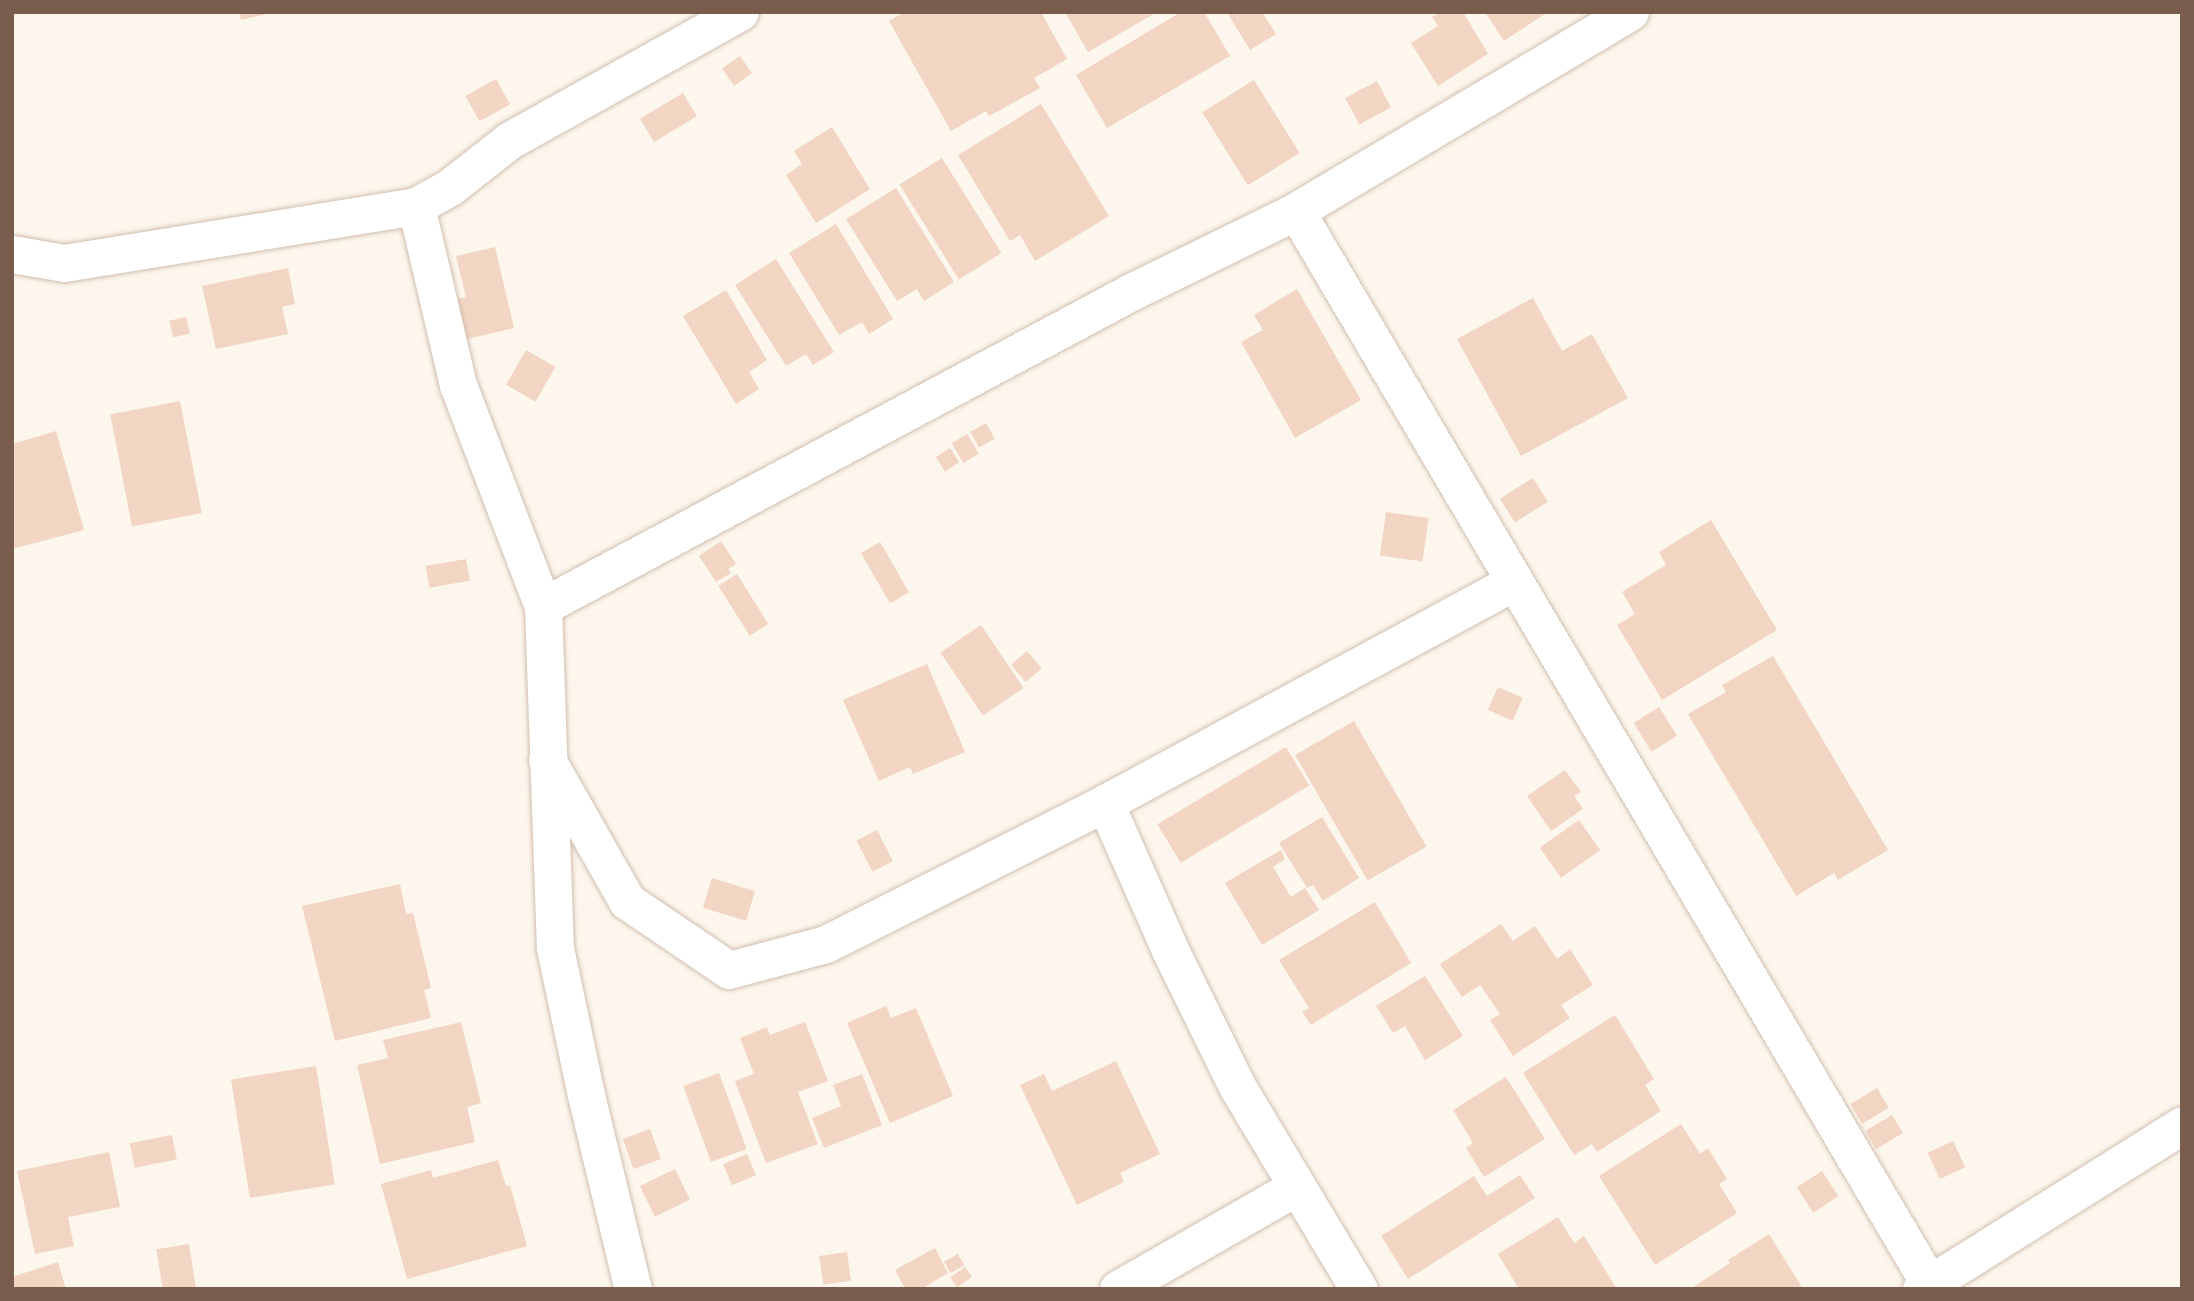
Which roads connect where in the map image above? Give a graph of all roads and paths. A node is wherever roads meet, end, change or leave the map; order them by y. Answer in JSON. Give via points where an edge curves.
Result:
{"nodes":[{"id":1,"x":740,"y":12,"type":"edge"},
{"id":2,"x":1629,"y":13,"type":"edge"},
{"id":3,"x":416,"y":206,"type":"junction"},
{"id":4,"x":1296,"y":211,"type":"junction"},
{"id":5,"x":12,"y":254,"type":"edge"},
{"id":6,"x":1513,"y":582,"type":"junction"},
{"id":7,"x":543,"y":606,"type":"junction"},
{"id":8,"x":547,"y":760,"type":"junction"},
{"id":9,"x":1105,"y":803,"type":"junction"},
{"id":10,"x":2182,"y":1125,"type":"edge"},
{"id":11,"x":1296,"y":1187,"type":"junction"},
{"id":12,"x":1925,"y":1286,"type":"edge"},
{"id":13,"x":633,"y":1289,"type":"edge"},
{"id":14,"x":1118,"y":1289,"type":"edge"},
{"id":15,"x":1359,"y":1289,"type":"edge"}],
"edges":[{"from":1,"to":3,"type":"street","via":[[510,140],[450,187]]},
{"from":2,"to":4,"type":"street"},
{"from":3,"to":5,"type":"street","via":[[64,263]]},
{"from":3,"to":7,"type":"street","via":[[458,385]]},
{"from":4,"to":6,"type":"street"},
{"from":4,"to":7,"type":"street","via":[[1133,291]]},
{"from":6,"to":9,"type":"street"},
{"from":6,"to":12,"type":"street"},
{"from":7,"to":8,"type":"street"},
{"from":8,"to":9,"type":"street","via":[[627,901],[729,970],[827,944]]},
{"from":8,"to":13,"type":"street","via":[[555,948]]},
{"from":9,"to":11,"type":"street","via":[[1232,1077]]},
{"from":10,"to":12,"type":"street"},
{"from":11,"to":14,"type":"street"},
{"from":11,"to":15,"type":"street"}]}
